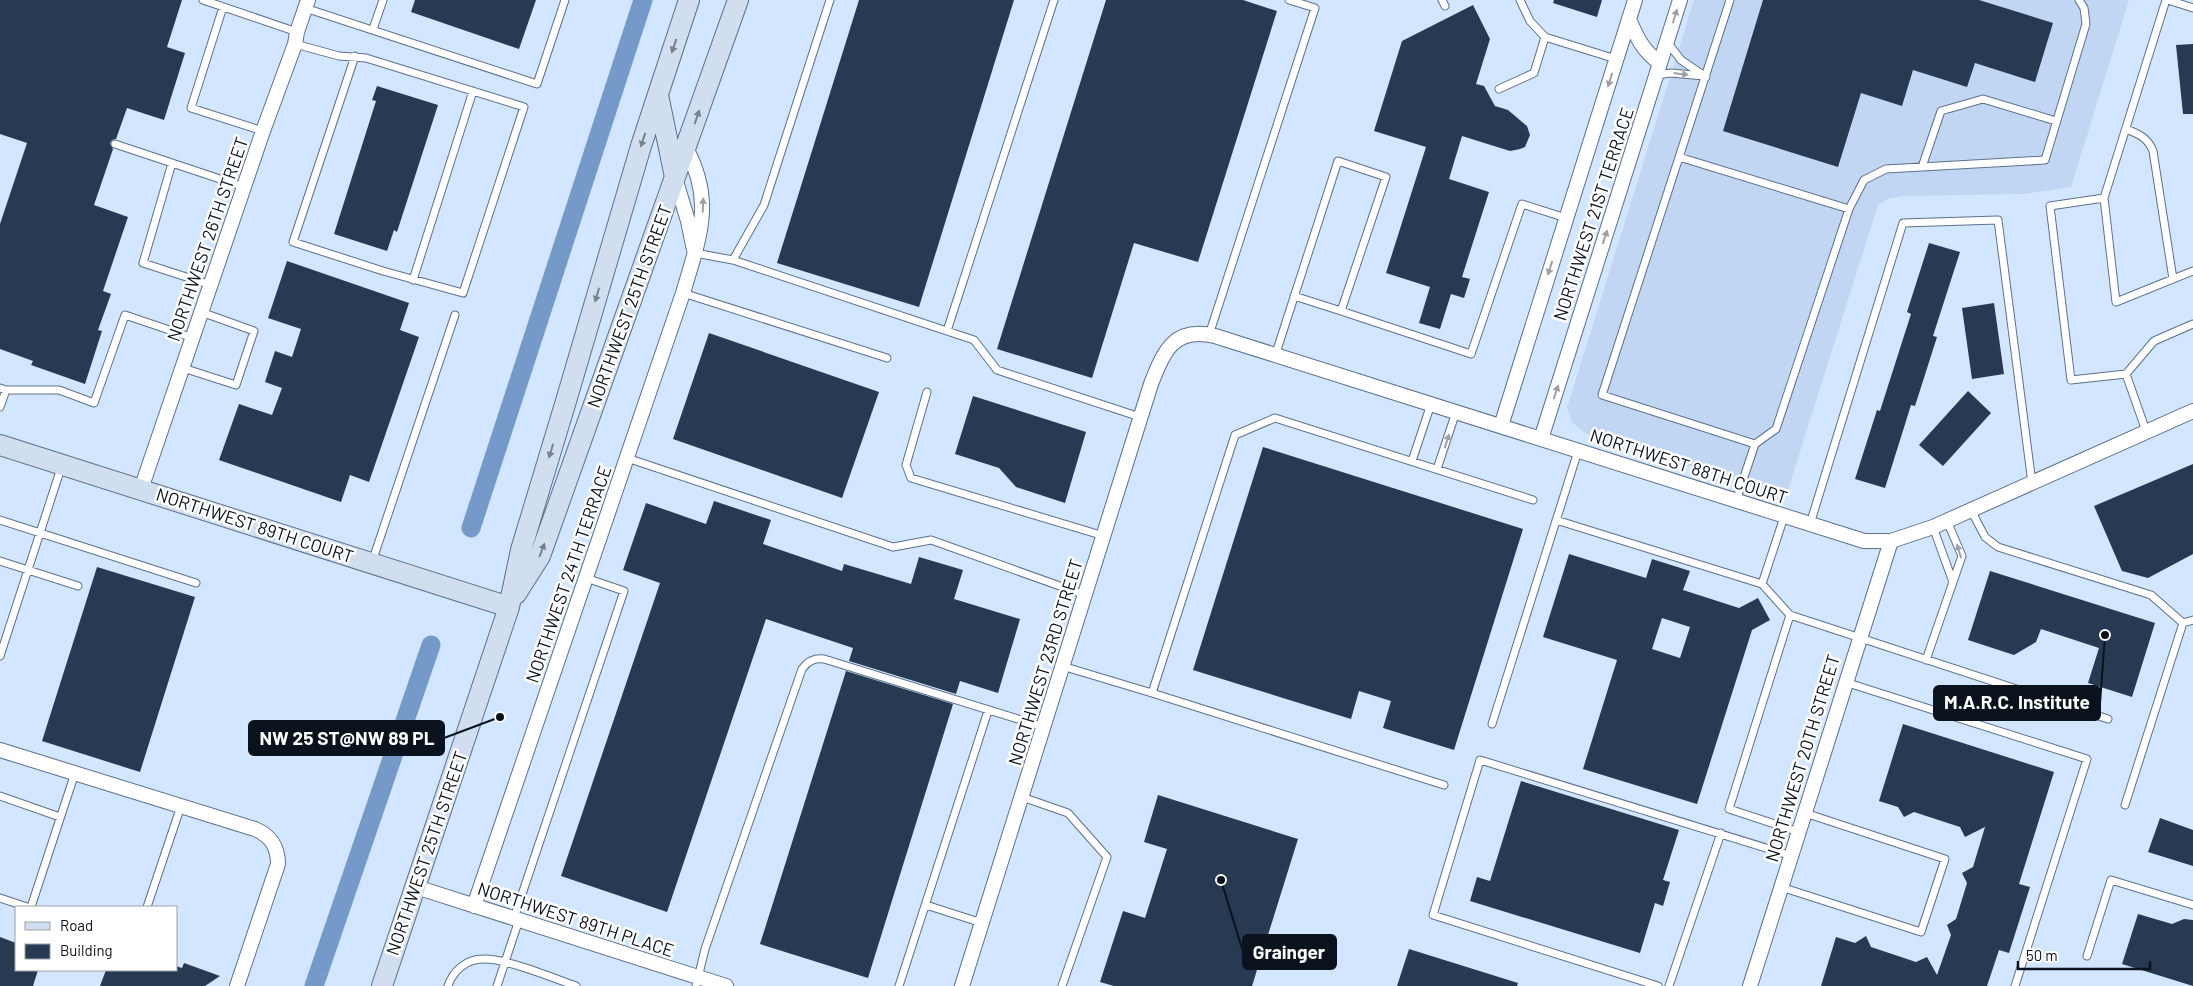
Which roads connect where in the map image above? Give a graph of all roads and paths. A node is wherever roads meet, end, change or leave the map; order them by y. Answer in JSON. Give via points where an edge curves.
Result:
{"nodes":[{"id":1,"x":203,"y":0,"type":"edge"},
{"id":2,"x":383,"y":0,"type":"edge"},
{"id":3,"x":565,"y":0,"type":"edge"},
{"id":4,"x":690,"y":0,"type":"edge"},
{"id":5,"x":738,"y":0,"type":"edge"},
{"id":6,"x":830,"y":0,"type":"edge"},
{"id":7,"x":1054,"y":0,"type":"edge"},
{"id":8,"x":1289,"y":0,"type":"edge"},
{"id":9,"x":1520,"y":0,"type":"edge"},
{"id":10,"x":1635,"y":0,"type":"edge"},
{"id":11,"x":1680,"y":0,"type":"edge"},
{"id":12,"x":1730,"y":0,"type":"edge"},
{"id":13,"x":2079,"y":0,"type":"edge"},
{"id":14,"x":2167,"y":0,"type":"edge"},
{"id":15,"x":306,"y":4,"type":"edge"},
{"id":16,"x":223,"y":7,"type":"junction"},
{"id":17,"x":2193,"y":8,"type":"edge"},
{"id":18,"x":1629,"y":19,"type":"junction"},
{"id":19,"x":373,"y":29,"type":"junction"},
{"id":20,"x":1545,"y":37,"type":"junction"},
{"id":21,"x":296,"y":38,"type":"junction"},
{"id":22,"x":1667,"y":42,"type":"junction"},
{"id":23,"x":355,"y":56,"type":"junction"},
{"id":24,"x":1616,"y":60,"type":"junction"},
{"id":25,"x":1658,"y":69,"type":"junction"},
{"id":26,"x":1706,"y":77,"type":"junction"},
{"id":27,"x":1499,"y":89,"type":"dead end"},
{"id":28,"x":473,"y":91,"type":"junction"},
{"id":29,"x":658,"y":93,"type":"junction"},
{"id":30,"x":2056,"y":122,"type":"junction"},
{"id":31,"x":2126,"y":129,"type":"junction"},
{"id":32,"x":263,"y":131,"type":"junction"},
{"id":33,"x":115,"y":144,"type":"dead end"},
{"id":34,"x":686,"y":148,"type":"junction"},
{"id":35,"x":1679,"y":157,"type":"junction"},
{"id":36,"x":172,"y":163,"type":"junction"},
{"id":37,"x":1922,"y":167,"type":"junction"},
{"id":38,"x":675,"y":178,"type":"junction"},
{"id":39,"x":244,"y":187,"type":"junction"},
{"id":40,"x":2104,"y":198,"type":"junction"},
{"id":41,"x":1849,"y":209,"type":"junction"},
{"id":42,"x":1566,"y":218,"type":"junction"},
{"id":43,"x":694,"y":253,"type":"junction"},
{"id":44,"x":733,"y":260,"type":"junction"},
{"id":45,"x":2193,"y":271,"type":"edge"},
{"id":46,"x":2173,"y":279,"type":"junction"},
{"id":47,"x":413,"y":280,"type":"junction"},
{"id":48,"x":211,"y":285,"type":"junction"},
{"id":49,"x":683,"y":293,"type":"junction"},
{"id":50,"x":1294,"y":296,"type":"junction"},
{"id":51,"x":1341,"y":311,"type":"junction"},
{"id":52,"x":202,"y":312,"type":"junction"},
{"id":53,"x":455,"y":315,"type":"dead end"},
{"id":54,"x":2193,"y":324,"type":"edge"},
{"id":55,"x":947,"y":331,"type":"junction"},
{"id":56,"x":1209,"y":335,"type":"junction"},
{"id":57,"x":193,"y":338,"type":"junction"},
{"id":58,"x":1166,"y":351,"type":"joint"},
{"id":59,"x":1275,"y":356,"type":"junction"},
{"id":60,"x":887,"y":358,"type":"dead end"},
{"id":61,"x":183,"y":368,"type":"junction"},
{"id":62,"x":2126,"y":374,"type":"junction"},
{"id":63,"x":3,"y":389,"type":"edge"},
{"id":64,"x":928,"y":392,"type":"dead end"},
{"id":65,"x":1431,"y":404,"type":"junction"},
{"id":66,"x":0,"y":408,"type":"edge"},
{"id":67,"x":2193,"y":411,"type":"edge"},
{"id":68,"x":1456,"y":412,"type":"junction"},
{"id":69,"x":1140,"y":418,"type":"junction"},
{"id":70,"x":1501,"y":426,"type":"junction"},
{"id":71,"x":2146,"y":431,"type":"junction"},
{"id":72,"x":1541,"y":439,"type":"junction"},
{"id":73,"x":1755,"y":444,"type":"junction"},
{"id":74,"x":0,"y":445,"type":"edge"},
{"id":75,"x":1578,"y":450,"type":"junction"},
{"id":76,"x":627,"y":458,"type":"junction"},
{"id":77,"x":1412,"y":461,"type":"junction"},
{"id":78,"x":62,"y":465,"type":"junction"},
{"id":79,"x":1437,"y":469,"type":"junction"},
{"id":80,"x":2032,"y":483,"type":"junction"},
{"id":81,"x":141,"y":489,"type":"junction"},
{"id":82,"x":1533,"y":500,"type":"dead end"},
{"id":83,"x":1736,"y":501,"type":"junction"},
{"id":84,"x":1972,"y":510,"type":"junction"},
{"id":85,"x":1784,"y":516,"type":"junction"},
{"id":86,"x":0,"y":520,"type":"edge"},
{"id":87,"x":1556,"y":520,"type":"junction"},
{"id":88,"x":1947,"y":521,"type":"junction"},
{"id":89,"x":1810,"y":525,"type":"junction"},
{"id":90,"x":1933,"y":527,"type":"junction"},
{"id":91,"x":40,"y":532,"type":"junction"},
{"id":92,"x":1104,"y":536,"type":"junction"},
{"id":93,"x":1891,"y":541,"type":"junction"},
{"id":94,"x":0,"y":561,"type":"edge"},
{"id":95,"x":372,"y":562,"type":"junction"},
{"id":96,"x":27,"y":570,"type":"junction"},
{"id":97,"x":586,"y":578,"type":"junction"},
{"id":98,"x":1953,"y":582,"type":"junction"},
{"id":99,"x":196,"y":583,"type":"dead end"},
{"id":100,"x":1762,"y":584,"type":"junction"},
{"id":101,"x":78,"y":586,"type":"dead end"},
{"id":102,"x":1085,"y":595,"type":"junction"},
{"id":103,"x":509,"y":607,"type":"junction"},
{"id":104,"x":1790,"y":615,"type":"junction"},
{"id":105,"x":2193,"y":620,"type":"edge"},
{"id":106,"x":2184,"y":623,"type":"junction"},
{"id":107,"x":1860,"y":638,"type":"junction"},
{"id":108,"x":0,"y":656,"type":"edge"},
{"id":109,"x":1926,"y":660,"type":"junction"},
{"id":110,"x":1062,"y":666,"type":"junction"},
{"id":111,"x":1845,"y":682,"type":"junction"},
{"id":112,"x":1152,"y":693,"type":"junction"},
{"id":113,"x":988,"y":711,"type":"junction"},
{"id":114,"x":2108,"y":719,"type":"dead end"},
{"id":115,"x":1492,"y":724,"type":"dead end"},
{"id":116,"x":1044,"y":728,"type":"junction"},
{"id":117,"x":0,"y":750,"type":"edge"},
{"id":118,"x":75,"y":773,"type":"junction"},
{"id":119,"x":1444,"y":785,"type":"dead end"},
{"id":120,"x":0,"y":796,"type":"edge"},
{"id":121,"x":1022,"y":797,"type":"junction"},
{"id":122,"x":2125,"y":805,"type":"dead end"},
{"id":123,"x":181,"y":806,"type":"junction"},
{"id":124,"x":1805,"y":813,"type":"junction"},
{"id":125,"x":60,"y":817,"type":"junction"},
{"id":126,"x":1799,"y":832,"type":"junction"},
{"id":127,"x":1720,"y":833,"type":"junction"},
{"id":128,"x":1792,"y":856,"type":"junction"},
{"id":129,"x":416,"y":887,"type":"junction"},
{"id":130,"x":1781,"y":887,"type":"junction"},
{"id":131,"x":0,"y":898,"type":"edge"},
{"id":132,"x":926,"y":905,"type":"junction"},
{"id":133,"x":2193,"y":905,"type":"edge"},
{"id":134,"x":26,"y":906,"type":"edge"},
{"id":135,"x":29,"y":906,"type":"edge"},
{"id":136,"x":147,"y":906,"type":"edge"},
{"id":137,"x":474,"y":906,"type":"junction"},
{"id":138,"x":516,"y":919,"type":"junction"},
{"id":139,"x":982,"y":923,"type":"junction"},
{"id":140,"x":2086,"y":956,"type":"dead end"},
{"id":141,"x":505,"y":963,"type":"junction"},
{"id":142,"x":697,"y":982,"type":"edge"},
{"id":143,"x":237,"y":986,"type":"edge"},
{"id":144,"x":382,"y":986,"type":"edge"},
{"id":145,"x":448,"y":986,"type":"edge"},
{"id":146,"x":497,"y":986,"type":"edge"},
{"id":147,"x":576,"y":986,"type":"edge"},
{"id":148,"x":726,"y":986,"type":"edge"},
{"id":149,"x":899,"y":986,"type":"edge"},
{"id":150,"x":962,"y":986,"type":"edge"},
{"id":151,"x":1062,"y":986,"type":"edge"},
{"id":152,"x":1658,"y":986,"type":"edge"},
{"id":153,"x":1669,"y":986,"type":"edge"},
{"id":154,"x":1750,"y":986,"type":"edge"},
{"id":155,"x":2015,"y":986,"type":"edge"}],
"edges":[{"from":1,"to":16,"type":"lane"},
{"from":2,"to":19,"type":"lane"},
{"from":3,"to":19,"type":"lane","via":[[537,84]]},
{"from":4,"to":29,"type":"main road","name":"NORTHWEST 25TH STREET","one_way":true},
{"from":34,"to":5,"type":"main road","name":"NORTHWEST 25TH STREET","one_way":true},
{"from":6,"to":44,"type":"lane","via":[[764,205]]},
{"from":7,"to":55,"type":"lane"},
{"from":8,"to":56,"type":"lane","via":[[1315,8]]},
{"from":9,"to":20,"type":"lane","via":[[1530,21]]},
{"from":10,"to":18,"type":"street","name":"NORTHWEST 21ST TERRACE"},
{"from":22,"to":11,"type":"street","name":"NORTHWEST 21ST TERRACE","one_way":true},
{"from":12,"to":26,"type":"lane"},
{"from":13,"to":30,"type":"lane","via":[[2084,8],[2086,24]]},
{"from":14,"to":17,"type":"lane"},
{"from":14,"to":31,"type":"lane"},
{"from":15,"to":19,"type":"lane"},
{"from":15,"to":21,"type":"street","name":"NORTHWEST 26TH STREET"},
{"from":16,"to":21,"type":"lane"},
{"from":16,"to":32,"type":"lane","via":[[191,108]]},
{"from":18,"to":24,"type":"street","name":"NORTHWEST 21ST TERRACE"},
{"from":18,"to":25,"type":"street","via":[[1639,43]]},
{"from":20,"to":24,"type":"lane"},
{"from":20,"to":27,"type":"lane","via":[[1534,74]]},
{"from":21,"to":23,"type":"lane","via":[[338,56]]},
{"from":21,"to":32,"type":"street","name":"NORTHWEST 26TH STREET"},
{"from":22,"to":25,"type":"street","name":"NORTHWEST 21ST TERRACE"},
{"from":22,"to":26,"type":"lane","via":[[1681,60]]},
{"from":23,"to":28,"type":"lane"},
{"from":23,"to":47,"type":"lane","via":[[293,242]]},
{"from":24,"to":42,"type":"street","name":"NORTHWEST 21ST TERRACE","one_way":true},
{"from":25,"to":26,"type":"lane","one_way":true},
{"from":72,"to":25,"type":"street","name":"NORTHWEST 21ST TERRACE","one_way":true},
{"from":26,"to":35,"type":"lane"},
{"from":28,"to":47,"type":"lane"},
{"from":28,"to":47,"type":"lane","via":[[524,107],[463,293]]},
{"from":29,"to":38,"type":"main road"},
{"from":29,"to":103,"type":"main road","name":"NORTHWEST 25TH STREET","one_way":true,"via":[[520,550]]},
{"from":30,"to":37,"type":"lane","via":[[2045,160]]},
{"from":30,"to":37,"type":"lane","via":[[1983,99],[1942,111]]},
{"from":31,"to":40,"type":"lane"},
{"from":31,"to":46,"type":"lane","via":[[2149,142],[2153,151]]},
{"from":32,"to":39,"type":"street","name":"NORTHWEST 26TH STREET"},
{"from":33,"to":36,"type":"lane"},
{"from":34,"to":38,"type":"main road","name":"NORTHWEST 25TH STREET"},
{"from":43,"to":34,"type":"street","name":"NORTHWEST 24TH TERRACE","one_way":true,"via":[[702,226],[703,198],[696,166]]},
{"from":35,"to":41,"type":"lane"},
{"from":35,"to":73,"type":"lane","via":[[1602,395]]},
{"from":36,"to":39,"type":"lane"},
{"from":36,"to":48,"type":"lane","via":[[143,263]]},
{"from":37,"to":41,"type":"lane","via":[[1886,169],[1864,180]]},
{"from":38,"to":43,"type":"street","name":"NORTHWEST 24TH TERRACE"},
{"from":103,"to":38,"type":"main road","name":"NORTHWEST 25TH STREET","one_way":true,"via":[[540,556]]},
{"from":39,"to":48,"type":"street","name":"NORTHWEST 26TH STREET"},
{"from":40,"to":46,"type":"lane","via":[[2116,302]]},
{"from":40,"to":62,"type":"lane","via":[[2050,206],[2071,380]]},
{"from":41,"to":73,"type":"lane","via":[[1776,429]]},
{"from":42,"to":51,"type":"lane","via":[[1522,204],[1471,354]]},
{"from":42,"to":70,"type":"street","name":"NORTHWEST 21ST TERRACE","one_way":true},
{"from":43,"to":44,"type":"lane"},
{"from":43,"to":49,"type":"street","name":"NORTHWEST 24TH TERRACE"},
{"from":44,"to":55,"type":"lane"},
{"from":45,"to":46,"type":"lane"},
{"from":48,"to":52,"type":"street","name":"NORTHWEST 26TH STREET"},
{"from":49,"to":60,"type":"lane"},
{"from":49,"to":76,"type":"street","name":"NORTHWEST 24TH TERRACE"},
{"from":50,"to":51,"type":"lane"},
{"from":50,"to":51,"type":"lane","via":[[1338,161],[1386,177]]},
{"from":50,"to":59,"type":"lane"},
{"from":52,"to":57,"type":"street","name":"NORTHWEST 26TH STREET"},
{"from":52,"to":61,"type":"lane","via":[[254,330],[236,386]]},
{"from":53,"to":95,"type":"lane"},
{"from":54,"to":62,"type":"lane","via":[[2154,341]]},
{"from":55,"to":69,"type":"lane","via":[[974,340],[997,370]]},
{"from":56,"to":58,"type":"street","name":"NORTHWEST 88TH COURT","via":[[1192,333],[1183,336]]},
{"from":56,"to":59,"type":"street","name":"NORTHWEST 88TH COURT"},
{"from":57,"to":61,"type":"street","name":"NORTHWEST 26TH STREET"},
{"from":57,"to":63,"type":"lane","via":[[125,315],[94,403],[59,390]]},
{"from":58,"to":69,"type":"street","name":"NORTHWEST 23RD STREET"},
{"from":59,"to":65,"type":"street","name":"NORTHWEST 88TH COURT"},
{"from":61,"to":81,"type":"street","name":"NORTHWEST 26TH STREET"},
{"from":62,"to":71,"type":"lane"},
{"from":63,"to":66,"type":"lane"},
{"from":64,"to":92,"type":"lane","via":[[906,465],[911,478]]},
{"from":65,"to":68,"type":"street","name":"NORTHWEST 88TH COURT"},
{"from":65,"to":77,"type":"lane"},
{"from":67,"to":71,"type":"street","name":"NORTHWEST 88TH COURT"},
{"from":68,"to":70,"type":"street","name":"NORTHWEST 88TH COURT"},
{"from":79,"to":68,"type":"lane","one_way":true},
{"from":69,"to":92,"type":"street","name":"NORTHWEST 23RD STREET"},
{"from":70,"to":72,"type":"street","name":"NORTHWEST 88TH COURT"},
{"from":71,"to":80,"type":"street","name":"NORTHWEST 88TH COURT"},
{"from":72,"to":75,"type":"street","name":"NORTHWEST 88TH COURT"},
{"from":73,"to":83,"type":"lane"},
{"from":74,"to":78,"type":"main road","name":"NORTHWEST 89TH COURT"},
{"from":75,"to":83,"type":"street","name":"NORTHWEST 88TH COURT"},
{"from":75,"to":87,"type":"lane"},
{"from":76,"to":97,"type":"street","name":"NORTHWEST 24TH TERRACE"},
{"from":76,"to":102,"type":"lane","via":[[893,547],[931,540]]},
{"from":77,"to":79,"type":"lane"},
{"from":77,"to":112,"type":"lane","via":[[1275,418],[1234,435]]},
{"from":78,"to":81,"type":"main road","name":"NORTHWEST 89TH COURT"},
{"from":78,"to":91,"type":"lane"},
{"from":79,"to":82,"type":"lane"},
{"from":80,"to":84,"type":"street","name":"NORTHWEST 88TH COURT"},
{"from":80,"to":89,"type":"lane","via":[[1998,220],[1903,224]]},
{"from":81,"to":95,"type":"main road","name":"NORTHWEST 89TH COURT"},
{"from":83,"to":85,"type":"street","name":"NORTHWEST 88TH COURT"},
{"from":84,"to":88,"type":"street","name":"NORTHWEST 88TH COURT"},
{"from":84,"to":106,"type":"lane","via":[[1985,537],[1998,547],[2151,595]]},
{"from":85,"to":89,"type":"street","name":"NORTHWEST 88TH COURT"},
{"from":85,"to":100,"type":"lane"},
{"from":86,"to":91,"type":"lane"},
{"from":87,"to":100,"type":"lane"},
{"from":87,"to":115,"type":"lane"},
{"from":88,"to":90,"type":"street","name":"NORTHWEST 88TH COURT"},
{"from":98,"to":88,"type":"lane","one_way":true,"via":[[1962,556]]},
{"from":89,"to":93,"type":"street","name":"NORTHWEST 88TH COURT","via":[[1864,541]]},
{"from":90,"to":93,"type":"street","name":"NORTHWEST 88TH COURT"},
{"from":90,"to":98,"type":"lane"},
{"from":91,"to":96,"type":"lane"},
{"from":91,"to":99,"type":"lane"},
{"from":92,"to":102,"type":"street","name":"NORTHWEST 23RD STREET"},
{"from":93,"to":107,"type":"street","name":"NORTHWEST 20TH STREET"},
{"from":94,"to":96,"type":"lane"},
{"from":95,"to":103,"type":"main road","name":"NORTHWEST 89TH COURT"},
{"from":96,"to":101,"type":"lane"},
{"from":96,"to":108,"type":"lane"},
{"from":97,"to":137,"type":"street","name":"NORTHWEST 24TH TERRACE"},
{"from":97,"to":138,"type":"lane","via":[[624,591]]},
{"from":98,"to":109,"type":"lane"},
{"from":100,"to":104,"type":"lane"},
{"from":102,"to":110,"type":"street","name":"NORTHWEST 23RD STREET"},
{"from":103,"to":129,"type":"main road","name":"NORTHWEST 25TH STREET"},
{"from":104,"to":107,"type":"lane"},
{"from":104,"to":126,"type":"lane","via":[[1729,809]]},
{"from":105,"to":106,"type":"lane"},
{"from":106,"to":122,"type":"lane"},
{"from":107,"to":109,"type":"lane"},
{"from":107,"to":111,"type":"street","name":"NORTHWEST 20TH STREET"},
{"from":109,"to":114,"type":"lane"},
{"from":110,"to":112,"type":"lane"},
{"from":110,"to":116,"type":"street","name":"NORTHWEST 23RD STREET"},
{"from":111,"to":124,"type":"street","name":"NORTHWEST 20TH STREET"},
{"from":111,"to":155,"type":"lane","via":[[2087,759]]},
{"from":112,"to":119,"type":"lane"},
{"from":113,"to":116,"type":"lane"},
{"from":113,"to":132,"type":"lane"},
{"from":113,"to":142,"type":"lane","via":[[824,659],[806,663],[704,949]]},
{"from":116,"to":121,"type":"street","name":"NORTHWEST 23RD STREET"},
{"from":117,"to":118,"type":"street"},
{"from":118,"to":123,"type":"street"},
{"from":118,"to":125,"type":"lane"},
{"from":120,"to":125,"type":"lane"},
{"from":121,"to":139,"type":"street","name":"NORTHWEST 23RD STREET"},
{"from":121,"to":151,"type":"lane","via":[[1068,813],[1107,857]]},
{"from":123,"to":136,"type":"lane"},
{"from":123,"to":143,"type":"street","via":[[260,831],[277,850],[277,870]]},
{"from":124,"to":126,"type":"street","name":"NORTHWEST 20TH STREET"},
{"from":124,"to":130,"type":"lane","via":[[1945,859],[1922,932]]},
{"from":125,"to":135,"type":"lane"},
{"from":126,"to":128,"type":"street","name":"NORTHWEST 20TH STREET"},
{"from":127,"to":128,"type":"lane"},
{"from":127,"to":152,"type":"lane","via":[[1480,760],[1433,915]]},
{"from":127,"to":153,"type":"lane"},
{"from":128,"to":130,"type":"street","name":"NORTHWEST 20TH STREET"},
{"from":129,"to":137,"type":"street","name":"NORTHWEST 89TH PLACE"},
{"from":129,"to":144,"type":"main road","name":"NORTHWEST 25TH STREET"},
{"from":130,"to":154,"type":"street","name":"NORTHWEST 20TH STREET"},
{"from":131,"to":134,"type":"lane"},
{"from":132,"to":139,"type":"lane"},
{"from":132,"to":149,"type":"lane"},
{"from":133,"to":140,"type":"lane","via":[[2111,880]]},
{"from":137,"to":138,"type":"street","name":"NORTHWEST 89TH PLACE"},
{"from":138,"to":141,"type":"lane"},
{"from":138,"to":142,"type":"street","name":"NORTHWEST 89TH PLACE"},
{"from":139,"to":150,"type":"street","name":"NORTHWEST 23RD STREET"},
{"from":141,"to":145,"type":"lane","via":[[482,959],[472,961],[454,973]]},
{"from":141,"to":146,"type":"lane"},
{"from":141,"to":147,"type":"lane"},
{"from":142,"to":148,"type":"street","name":"NORTHWEST 89TH PLACE"}]}
